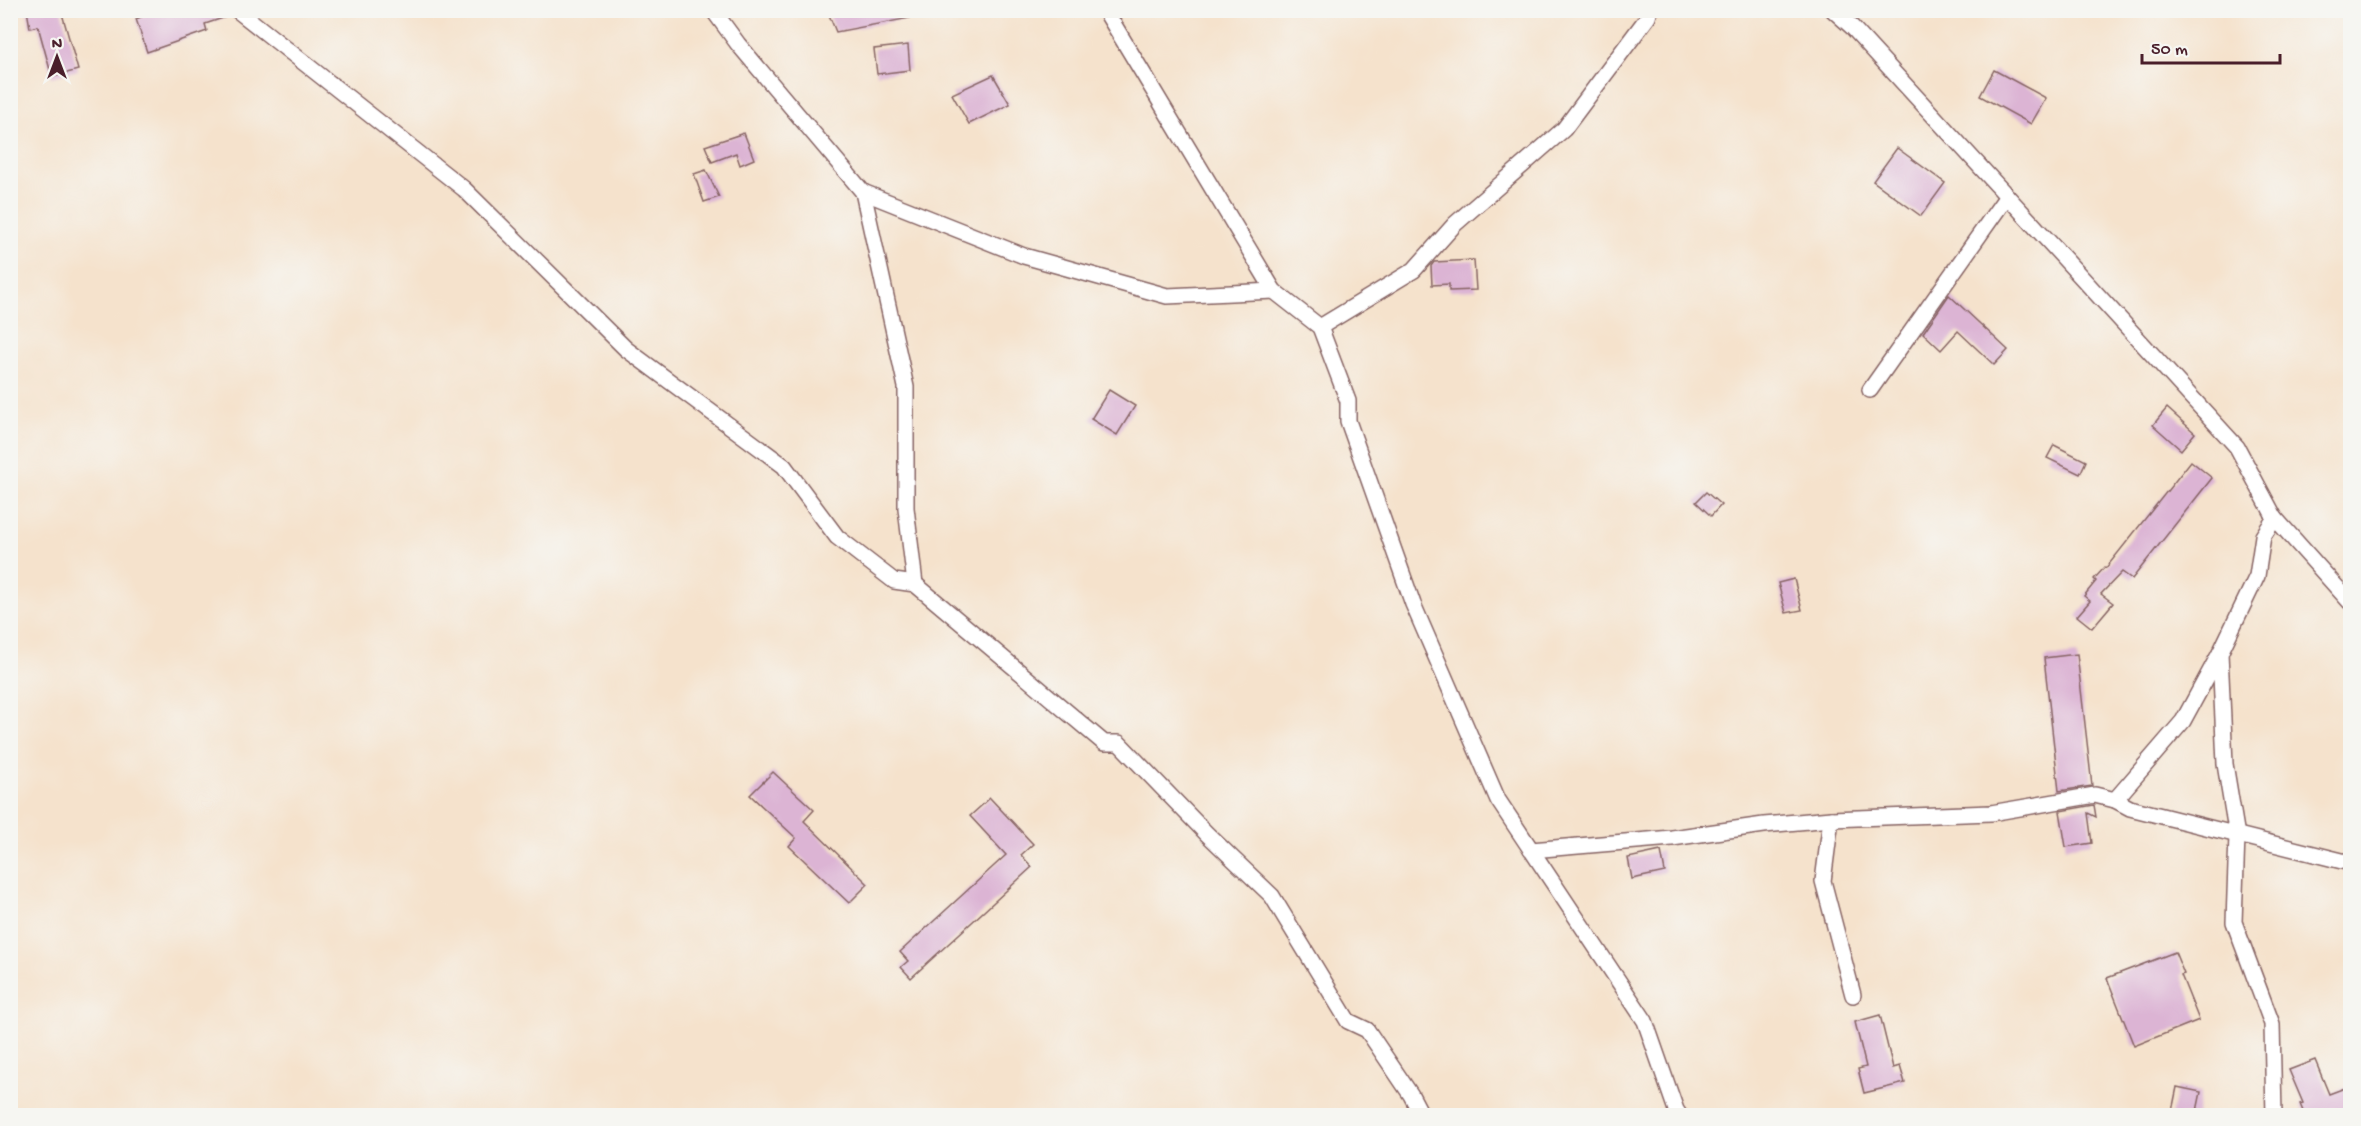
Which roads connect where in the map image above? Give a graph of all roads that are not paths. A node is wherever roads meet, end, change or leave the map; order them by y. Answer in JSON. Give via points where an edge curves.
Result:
{"nodes":[{"id":1,"x":237,"y":10,"type":"edge"},
{"id":2,"x":713,"y":10,"type":"edge"},
{"id":3,"x":1105,"y":10,"type":"edge"},
{"id":4,"x":1650,"y":10,"type":"edge"},
{"id":5,"x":1833,"y":10,"type":"edge"},
{"id":6,"x":863,"y":192,"type":"junction"},
{"id":7,"x":2007,"y":196,"type":"junction"},
{"id":8,"x":1274,"y":291,"type":"junction"},
{"id":9,"x":1320,"y":327,"type":"junction"},
{"id":10,"x":1870,"y":390,"type":"dead end"},
{"id":11,"x":2275,"y":518,"type":"junction"},
{"id":12,"x":915,"y":584,"type":"junction"},
{"id":13,"x":2350,"y":602,"type":"edge"},
{"id":14,"x":2220,"y":653,"type":"junction"},
{"id":15,"x":2115,"y":800,"type":"junction"},
{"id":16,"x":1831,"y":819,"type":"junction"},
{"id":17,"x":2237,"y":836,"type":"junction"},
{"id":18,"x":1531,"y":850,"type":"junction"},
{"id":19,"x":2350,"y":863,"type":"edge"},
{"id":20,"x":1853,"y":995,"type":"dead end"},
{"id":21,"x":1422,"y":1116,"type":"edge"},
{"id":22,"x":1680,"y":1116,"type":"edge"},
{"id":23,"x":2274,"y":1116,"type":"edge"}],
"edges":[{"from":1,"to":12,"type":"street","via":[[464,189],[626,349],[784,466],[837,537],[894,581]]},
{"from":2,"to":6,"type":"street"},
{"from":3,"to":8,"type":"street"},
{"from":4,"to":9,"type":"street","via":[[1564,129],[1455,224],[1414,270]]},
{"from":5,"to":7,"type":"street"},
{"from":6,"to":8,"type":"street","via":[[1024,256],[1167,296]]},
{"from":6,"to":12,"type":"street","via":[[906,387],[906,508]]},
{"from":7,"to":10,"type":"street"},
{"from":7,"to":11,"type":"street","via":[[2237,447]]},
{"from":8,"to":9,"type":"street"},
{"from":9,"to":18,"type":"street","via":[[1348,401],[1348,421],[1413,604],[1498,800]]},
{"from":11,"to":13,"type":"street"},
{"from":11,"to":14,"type":"street","via":[[2263,536],[2257,576]]},
{"from":12,"to":21,"type":"street","via":[[1104,743],[1119,743],[1272,896],[1348,1021],[1367,1030]]},
{"from":14,"to":15,"type":"street","via":[[2183,721]]},
{"from":14,"to":17,"type":"street","via":[[2225,764]]},
{"from":15,"to":16,"type":"street","via":[[2096,795],[1991,813]]},
{"from":15,"to":17,"type":"street","via":[[2130,808]]},
{"from":16,"to":18,"type":"street"},
{"from":16,"to":20,"type":"street","via":[[1822,881]]},
{"from":17,"to":19,"type":"street"},
{"from":17,"to":23,"type":"street","via":[[2234,922],[2272,1024]]},
{"from":18,"to":22,"type":"street","via":[[1645,1021]]}]}
